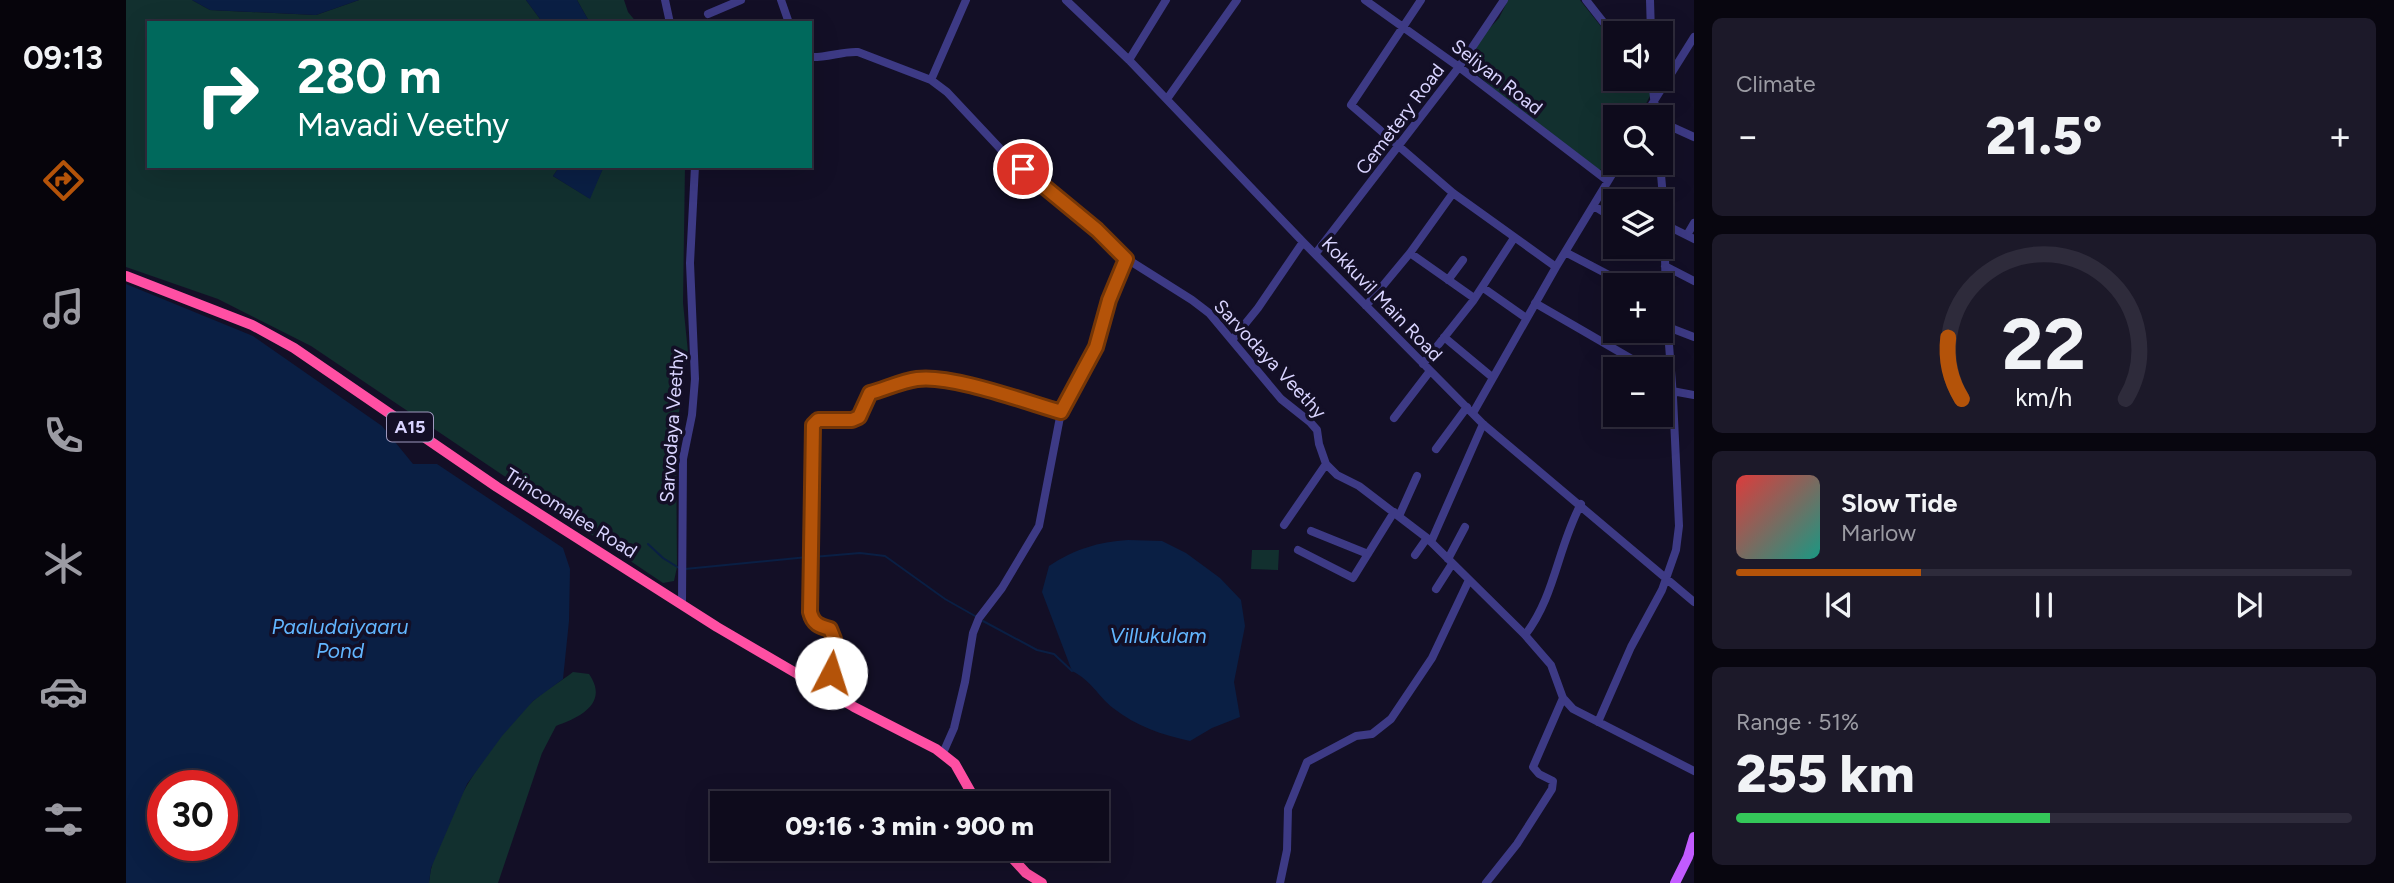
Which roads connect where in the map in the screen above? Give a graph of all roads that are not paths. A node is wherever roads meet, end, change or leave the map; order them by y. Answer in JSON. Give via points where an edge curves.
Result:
{"nodes":[{"id":1,"x":665,"y":0,"type":"edge"},
{"id":2,"x":741,"y":0,"type":"edge"},
{"id":3,"x":781,"y":0,"type":"edge"},
{"id":4,"x":966,"y":0,"type":"edge"},
{"id":5,"x":1066,"y":0,"type":"edge"},
{"id":6,"x":1167,"y":0,"type":"edge"},
{"id":7,"x":1237,"y":0,"type":"edge"},
{"id":8,"x":1366,"y":0,"type":"edge"},
{"id":9,"x":1421,"y":0,"type":"edge"},
{"id":10,"x":1504,"y":0,"type":"edge"},
{"id":11,"x":1587,"y":0,"type":"edge"},
{"id":12,"x":1650,"y":0,"type":"edge"},
{"id":13,"x":708,"y":14,"type":"dead end"},
{"id":14,"x":670,"y":21,"type":"edge"},
{"id":15,"x":788,"y":21,"type":"edge"},
{"id":16,"x":1603,"y":21,"type":"edge"},
{"id":17,"x":1650,"y":21,"type":"edge"},
{"id":18,"x":1405,"y":27,"type":"junction"},
{"id":19,"x":1693,"y":42,"type":"edge"},
{"id":20,"x":812,"y":57,"type":"edge"},
{"id":21,"x":1129,"y":60,"type":"junction"},
{"id":22,"x":1459,"y":67,"type":"junction"},
{"id":23,"x":931,"y":80,"type":"junction"},
{"id":24,"x":1653,"y":91,"type":"edge"},
{"id":25,"x":1167,"y":99,"type":"junction"},
{"id":26,"x":1654,"y":101,"type":"junction"},
{"id":27,"x":1652,"y":105,"type":"edge"},
{"id":28,"x":1654,"y":105,"type":"edge"},
{"id":29,"x":1673,"y":127,"type":"edge"},
{"id":30,"x":1694,"y":137,"type":"edge"},
{"id":31,"x":1399,"y":147,"type":"junction"},
{"id":32,"x":695,"y":168,"type":"edge"},
{"id":33,"x":1612,"y":175,"type":"edge"},
{"id":34,"x":1608,"y":181,"type":"junction"},
{"id":35,"x":1453,"y":193,"type":"junction"},
{"id":36,"x":1594,"y":206,"type":"junction"},
{"id":37,"x":1603,"y":212,"type":"edge"},
{"id":38,"x":1694,"y":223,"type":"edge"},
{"id":39,"x":1673,"y":228,"type":"edge"},
{"id":40,"x":1691,"y":237,"type":"edge"},
{"id":41,"x":1514,"y":238,"type":"junction"},
{"id":42,"x":1303,"y":242,"type":"junction"},
{"id":43,"x":1565,"y":252,"type":"junction"},
{"id":44,"x":1316,"y":253,"type":"junction"},
{"id":45,"x":1410,"y":253,"type":"junction"},
{"id":46,"x":1126,"y":259,"type":"junction"},
{"id":47,"x":1664,"y":259,"type":"edge"},
{"id":48,"x":1463,"y":260,"type":"dead end"},
{"id":49,"x":1665,"y":266,"type":"junction"},
{"id":50,"x":1556,"y":267,"type":"junction"},
{"id":51,"x":1605,"y":273,"type":"edge"},
{"id":52,"x":1665,"y":273,"type":"edge"},
{"id":53,"x":126,"y":276,"type":"edge"},
{"id":54,"x":1448,"y":280,"type":"junction"},
{"id":55,"x":1694,"y":281,"type":"edge"},
{"id":56,"x":1482,"y":287,"type":"junction"},
{"id":57,"x":1474,"y":298,"type":"junction"},
{"id":58,"x":1535,"y":303,"type":"junction"},
{"id":59,"x":1366,"y":306,"type":"junction"},
{"id":60,"x":1526,"y":318,"type":"junction"},
{"id":61,"x":1673,"y":329,"type":"edge"},
{"id":62,"x":1444,"y":337,"type":"junction"},
{"id":63,"x":1694,"y":337,"type":"edge"},
{"id":64,"x":1232,"y":340,"type":"junction"},
{"id":65,"x":1628,"y":357,"type":"edge"},
{"id":66,"x":1423,"y":364,"type":"junction"},
{"id":67,"x":1430,"y":371,"type":"junction"},
{"id":68,"x":1492,"y":377,"type":"junction"},
{"id":69,"x":1673,"y":391,"type":"edge"},
{"id":70,"x":1694,"y":395,"type":"edge"},
{"id":71,"x":1470,"y":410,"type":"junction"},
{"id":72,"x":1673,"y":410,"type":"edge"},
{"id":73,"x":1061,"y":412,"type":"junction"},
{"id":74,"x":1394,"y":418,"type":"dead end"},
{"id":75,"x":1483,"y":424,"type":"junction"},
{"id":76,"x":1436,"y":449,"type":"dead end"},
{"id":77,"x":1326,"y":464,"type":"junction"},
{"id":78,"x":1417,"y":476,"type":"dead end"},
{"id":79,"x":1581,"y":504,"type":"junction"},
{"id":80,"x":1396,"y":514,"type":"junction"},
{"id":81,"x":1284,"y":525,"type":"dead end"},
{"id":82,"x":1465,"y":527,"type":"dead end"},
{"id":83,"x":1311,"y":531,"type":"dead end"},
{"id":84,"x":1429,"y":540,"type":"junction"},
{"id":85,"x":1298,"y":550,"type":"dead end"},
{"id":86,"x":1367,"y":554,"type":"junction"},
{"id":87,"x":1415,"y":555,"type":"dead end"},
{"id":88,"x":1450,"y":561,"type":"junction"},
{"id":89,"x":1665,"y":578,"type":"junction"},
{"id":90,"x":1469,"y":580,"type":"junction"},
{"id":91,"x":1436,"y":589,"type":"dead end"},
{"id":92,"x":1694,"y":602,"type":"edge"},
{"id":93,"x":682,"y":604,"type":"junction"},
{"id":94,"x":1525,"y":635,"type":"junction"},
{"id":95,"x":830,"y":694,"type":"junction"},
{"id":96,"x":1563,"y":698,"type":"junction"},
{"id":97,"x":1598,"y":722,"type":"junction"},
{"id":98,"x":943,"y":753,"type":"junction"},
{"id":99,"x":1694,"y":771,"type":"edge"},
{"id":100,"x":970,"y":791,"type":"edge"},
{"id":101,"x":1694,"y":837,"type":"edge"},
{"id":102,"x":1015,"y":861,"type":"edge"},
{"id":103,"x":1042,"y":883,"type":"edge"},
{"id":104,"x":1280,"y":883,"type":"edge"},
{"id":105,"x":1486,"y":883,"type":"edge"},
{"id":106,"x":1675,"y":883,"type":"edge"}],
"edges":[{"from":1,"to":14,"type":"street"},
{"from":2,"to":13,"type":"street"},
{"from":3,"to":15,"type":"street"},
{"from":4,"to":23,"type":"street"},
{"from":5,"to":21,"type":"street","name":"Kokkuvil Main Road"},
{"from":6,"to":21,"type":"street"},
{"from":7,"to":25,"type":"street"},
{"from":8,"to":18,"type":"street","name":"Seliyan Road"},
{"from":9,"to":18,"type":"street"},
{"from":10,"to":22,"type":"street","name":"Cemetery Road"},
{"from":11,"to":16,"type":"street"},
{"from":12,"to":17,"type":"street"},
{"from":18,"to":22,"type":"street","name":"Seliyan Road"},
{"from":18,"to":31,"type":"street","via":[[1351,105]]},
{"from":19,"to":26,"type":"street"},
{"from":20,"to":23,"type":"street","name":"Sarvodaya Veethy","via":[[858,52]]},
{"from":21,"to":25,"type":"street","name":"Kokkuvil Main Road"},
{"from":22,"to":31,"type":"street","name":"Cemetery Road"},
{"from":22,"to":34,"type":"street","name":"Seliyan Road"},
{"from":23,"to":46,"type":"street","name":"Sarvodaya Veethy","via":[[1009,158]]},
{"from":24,"to":26,"type":"street"},
{"from":25,"to":42,"type":"street","name":"Kokkuvil Main Road"},
{"from":26,"to":27,"type":"street"},
{"from":26,"to":28,"type":"street"},
{"from":29,"to":30,"type":"street"},
{"from":31,"to":35,"type":"street"},
{"from":31,"to":44,"type":"street","name":"Cemetery Road"},
{"from":32,"to":93,"type":"street","name":"Sarvodaya Veethy","via":[[690,263],[695,379],[683,459]]},
{"from":33,"to":34,"type":"street"},
{"from":34,"to":36,"type":"street"},
{"from":35,"to":41,"type":"street"},
{"from":35,"to":45,"type":"street"},
{"from":36,"to":37,"type":"street"},
{"from":36,"to":43,"type":"street"},
{"from":38,"to":40,"type":"street"},
{"from":39,"to":40,"type":"street"},
{"from":41,"to":50,"type":"street"},
{"from":41,"to":56,"type":"street"},
{"from":42,"to":44,"type":"street","name":"Kokkuvil Main Road"},
{"from":42,"to":64,"type":"street"},
{"from":43,"to":50,"type":"street"},
{"from":43,"to":51,"type":"street"},
{"from":44,"to":59,"type":"street","name":"Kokkuvil Main Road"},
{"from":45,"to":54,"type":"street"},
{"from":45,"to":59,"type":"street"},
{"from":46,"to":64,"type":"street","name":"Sarvodaya Veethy","via":[[1192,299]]},
{"from":46,"to":73,"type":"street","via":[[1096,347]]},
{"from":47,"to":49,"type":"street"},
{"from":48,"to":54,"type":"street"},
{"from":49,"to":52,"type":"street"},
{"from":49,"to":55,"type":"street"},
{"from":50,"to":58,"type":"street"},
{"from":53,"to":93,"type":"highway","name":"Trincomalee Road","number":"A15","via":[[252,325],[294,348],[498,487]]},
{"from":54,"to":57,"type":"street"},
{"from":56,"to":57,"type":"street"},
{"from":56,"to":60,"type":"street"},
{"from":57,"to":62,"type":"street"},
{"from":58,"to":60,"type":"street"},
{"from":58,"to":65,"type":"street"},
{"from":59,"to":66,"type":"street","name":"Kokkuvil Main Road"},
{"from":60,"to":68,"type":"street"},
{"from":61,"to":63,"type":"street"},
{"from":62,"to":66,"type":"street"},
{"from":62,"to":68,"type":"street"},
{"from":64,"to":77,"type":"street","name":"Sarvodaya Veethy","via":[[1281,399],[1317,430]]},
{"from":66,"to":67,"type":"street","name":"Kokkuvil Main Road"},
{"from":67,"to":71,"type":"street","name":"Kokkuvil Main Road"},
{"from":67,"to":74,"type":"street"},
{"from":68,"to":71,"type":"street"},
{"from":69,"to":70,"type":"street"},
{"from":71,"to":75,"type":"street","name":"Kokkuvil Main Road"},
{"from":71,"to":76,"type":"street"},
{"from":72,"to":89,"type":"street","via":[[1679,526]]},
{"from":73,"to":95,"type":"street","via":[[931,378],[870,393],[859,417],[852,420],[818,420],[813,425],[810,612],[812,620],[830,629],[834,639]]},
{"from":73,"to":98,"type":"street","via":[[1039,526],[979,618],[954,728]]},
{"from":75,"to":79,"type":"street","name":"Kokkuvil Main Road"},
{"from":75,"to":84,"type":"street","via":[[1444,517]]},
{"from":77,"to":80,"type":"street"},
{"from":77,"to":81,"type":"street"},
{"from":78,"to":80,"type":"street"},
{"from":79,"to":89,"type":"street","name":"Kokkuvil Main Road"},
{"from":79,"to":94,"type":"street","via":[[1539,614]]},
{"from":80,"to":84,"type":"street"},
{"from":80,"to":86,"type":"street"},
{"from":82,"to":88,"type":"street"},
{"from":83,"to":86,"type":"street"},
{"from":84,"to":87,"type":"street"},
{"from":84,"to":88,"type":"street"},
{"from":85,"to":86,"type":"street","via":[[1353,578]]},
{"from":88,"to":90,"type":"street"},
{"from":88,"to":91,"type":"street"},
{"from":89,"to":92,"type":"street","name":"Kokkuvil Main Road"},
{"from":89,"to":97,"type":"street"},
{"from":90,"to":94,"type":"street"},
{"from":90,"to":104,"type":"street","via":[[1432,658],[1391,719],[1372,734],[1356,736],[1307,762],[1288,809]]},
{"from":93,"to":95,"type":"highway","name":"Trincomalee Road","number":"A15"},
{"from":94,"to":96,"type":"street","via":[[1551,665]]},
{"from":95,"to":98,"type":"highway","name":"Trincomalee Road","number":"A15"},
{"from":96,"to":97,"type":"street"},
{"from":96,"to":105,"type":"street","via":[[1533,767],[1553,781],[1552,789]]},
{"from":97,"to":99,"type":"street"},
{"from":98,"to":100,"type":"highway","name":"Trincomalee Road","number":"A15"},
{"from":101,"to":106,"type":"main road"},
{"from":102,"to":103,"type":"highway"}]}
